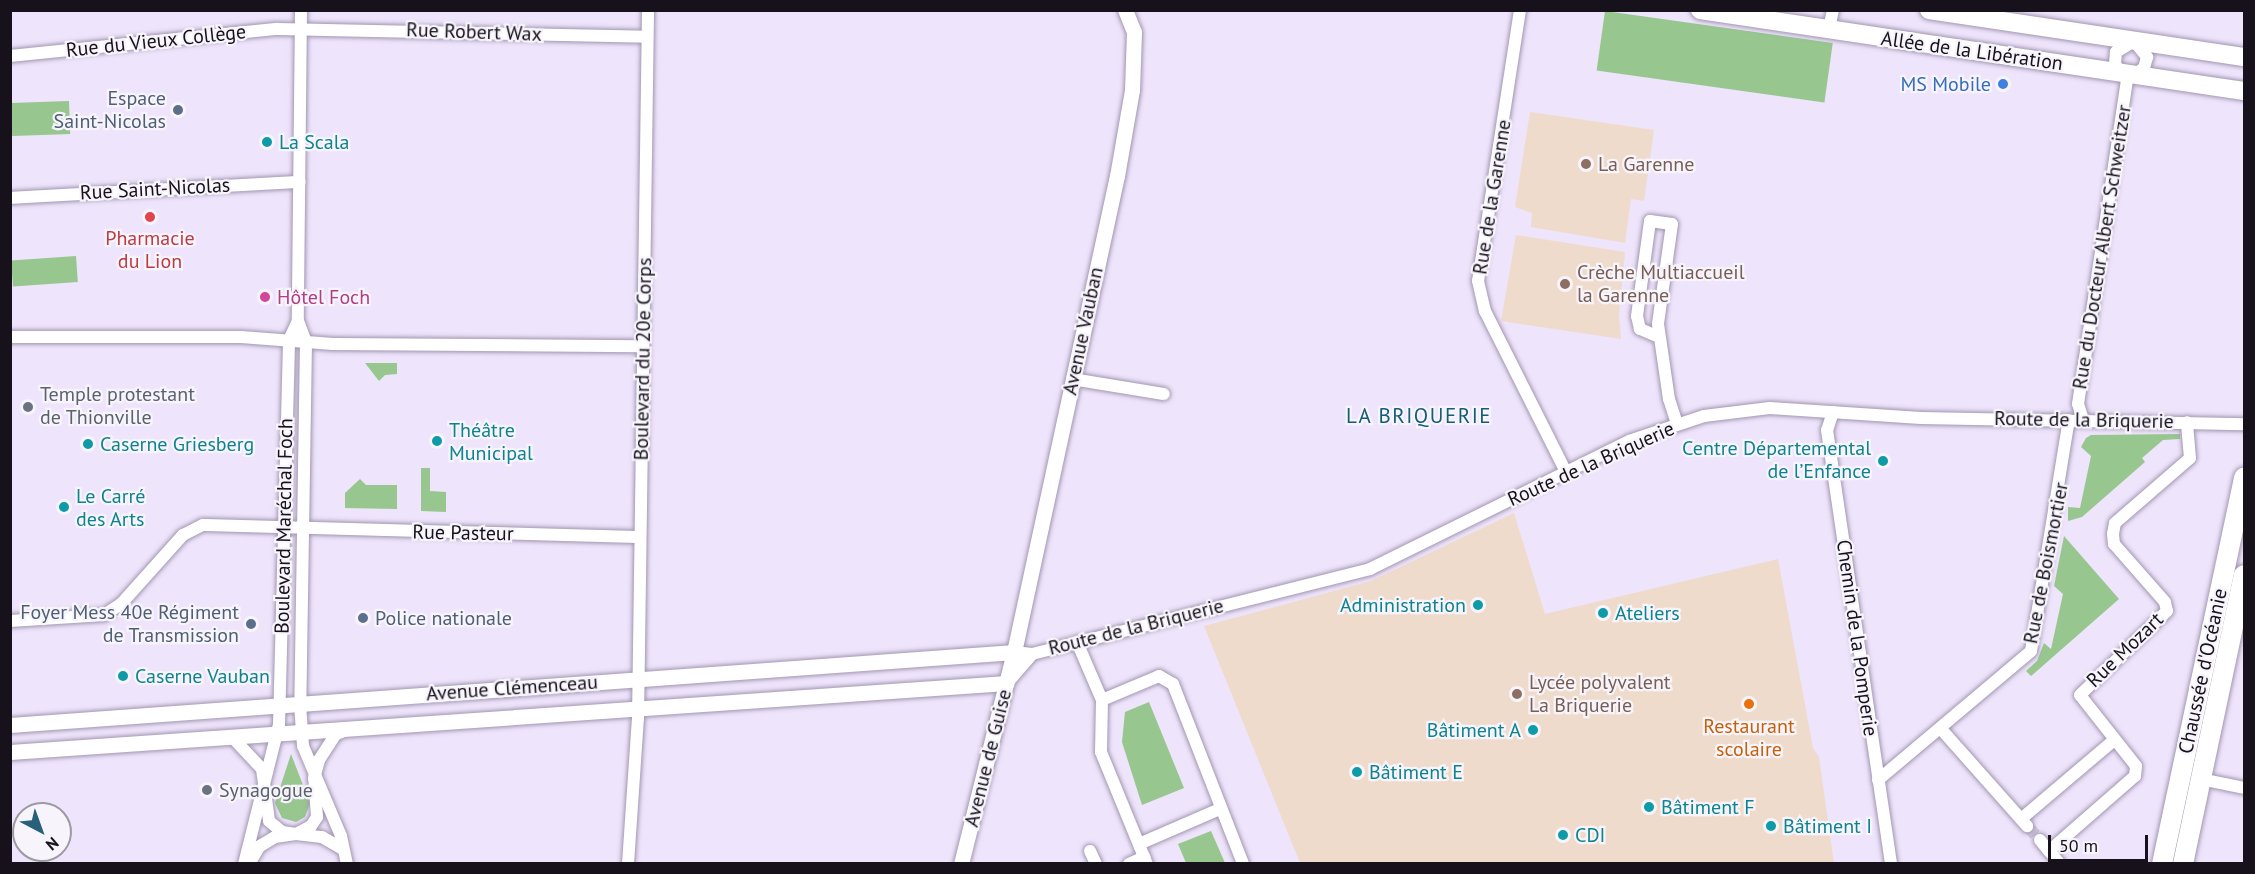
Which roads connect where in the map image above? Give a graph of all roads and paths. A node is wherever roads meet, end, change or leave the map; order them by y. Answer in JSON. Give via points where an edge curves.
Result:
{"nodes":[{"id":1,"x":301,"y":10,"type":"edge"},
{"id":2,"x":648,"y":10,"type":"edge"},
{"id":3,"x":1125,"y":10,"type":"edge"},
{"id":4,"x":1520,"y":10,"type":"edge"},
{"id":5,"x":1700,"y":10,"type":"edge"},
{"id":6,"x":1833,"y":10,"type":"edge"},
{"id":7,"x":1929,"y":10,"type":"edge"},
{"id":8,"x":1812,"y":22,"type":"edge"},
{"id":9,"x":301,"y":29,"type":"junction"},
{"id":10,"x":647,"y":37,"type":"junction"},
{"id":11,"x":2134,"y":41,"type":"junction"},
{"id":12,"x":10,"y":56,"type":"edge"},
{"id":13,"x":2244,"y":57,"type":"edge"},
{"id":14,"x":2128,"y":74,"type":"junction"},
{"id":15,"x":2244,"y":91,"type":"edge"},
{"id":16,"x":300,"y":182,"type":"junction"},
{"id":17,"x":10,"y":198,"type":"edge"},
{"id":18,"x":298,"y":321,"type":"junction"},
{"id":19,"x":10,"y":337,"type":"edge"},
{"id":20,"x":1659,"y":337,"type":"junction"},
{"id":21,"x":289,"y":340,"type":"junction"},
{"id":22,"x":306,"y":342,"type":"junction"},
{"id":23,"x":643,"y":346,"type":"junction"},
{"id":24,"x":1072,"y":379,"type":"junction"},
{"id":25,"x":1164,"y":394,"type":"dead end"},
{"id":26,"x":1833,"y":412,"type":"junction"},
{"id":27,"x":2069,"y":420,"type":"junction"},
{"id":28,"x":2083,"y":420,"type":"junction"},
{"id":29,"x":2187,"y":422,"type":"junction"},
{"id":30,"x":1677,"y":423,"type":"junction"},
{"id":31,"x":2244,"y":424,"type":"edge"},
{"id":32,"x":1566,"y":472,"type":"junction"},
{"id":33,"x":2244,"y":478,"type":"edge"},
{"id":34,"x":287,"y":526,"type":"junction"},
{"id":35,"x":303,"y":530,"type":"junction"},
{"id":36,"x":640,"y":537,"type":"junction"},
{"id":37,"x":2244,"y":575,"type":"edge"},
{"id":38,"x":2240,"y":614,"type":"edge"},
{"id":39,"x":10,"y":621,"type":"edge"},
{"id":40,"x":1077,"y":642,"type":"junction"},
{"id":41,"x":1014,"y":652,"type":"junction"},
{"id":42,"x":1032,"y":654,"type":"junction"},
{"id":43,"x":639,"y":679,"type":"junction"},
{"id":44,"x":1007,"y":682,"type":"junction"},
{"id":45,"x":1102,"y":700,"type":"junction"},
{"id":46,"x":300,"y":704,"type":"junction"},
{"id":47,"x":280,"y":705,"type":"junction"},
{"id":48,"x":638,"y":708,"type":"junction"},
{"id":49,"x":10,"y":724,"type":"edge"},
{"id":50,"x":351,"y":728,"type":"junction"},
{"id":51,"x":1941,"y":729,"type":"junction"},
{"id":52,"x":302,"y":732,"type":"junction"},
{"id":53,"x":278,"y":734,"type":"junction"},
{"id":54,"x":232,"y":737,"type":"junction"},
{"id":55,"x":2114,"y":740,"type":"junction"},
{"id":56,"x":10,"y":752,"type":"edge"},
{"id":57,"x":314,"y":778,"type":"junction"},
{"id":58,"x":2201,"y":779,"type":"junction"},
{"id":59,"x":1878,"y":780,"type":"junction"},
{"id":60,"x":266,"y":782,"type":"junction"},
{"id":61,"x":2244,"y":788,"type":"edge"},
{"id":62,"x":1220,"y":809,"type":"junction"},
{"id":63,"x":296,"y":834,"type":"junction"},
{"id":64,"x":2040,"y":840,"type":"tunnel mouth"},
{"id":65,"x":1139,"y":844,"type":"junction"},
{"id":66,"x":341,"y":848,"type":"junction"},
{"id":67,"x":1090,"y":851,"type":"dead end"},
{"id":68,"x":2049,"y":851,"type":"junction"},
{"id":69,"x":1145,"y":860,"type":"edge"},
{"id":70,"x":244,"y":864,"type":"edge"},
{"id":71,"x":249,"y":864,"type":"edge"},
{"id":72,"x":346,"y":864,"type":"edge"},
{"id":73,"x":628,"y":864,"type":"edge"},
{"id":74,"x":961,"y":864,"type":"edge"},
{"id":75,"x":1096,"y":864,"type":"edge"},
{"id":76,"x":1129,"y":864,"type":"edge"},
{"id":77,"x":1243,"y":864,"type":"edge"},
{"id":78,"x":1891,"y":864,"type":"edge"},
{"id":79,"x":2060,"y":864,"type":"edge"},
{"id":80,"x":2162,"y":864,"type":"edge"},
{"id":81,"x":2183,"y":864,"type":"edge"}],
"edges":[{"from":1,"to":9,"type":"street","name":"Boulevard Maréchal Foch"},
{"from":2,"to":10,"type":"street","name":"Boulevard du 20e Corps"},
{"from":3,"to":24,"type":"street","name":"Avenue Vauban","via":[[1134,32],[1132,90]]},
{"from":4,"to":32,"type":"street","name":"Rue de la Garenne","via":[[1478,281],[1485,311]]},
{"from":5,"to":8,"type":"main road","name":"Allée de la Libération"},
{"from":6,"to":8,"type":"street","via":[[1830,24]]},
{"from":7,"to":11,"type":"main road","name":"Allée de la Libération"},
{"from":8,"to":14,"type":"main road","name":"Allée de la Libération"},
{"from":9,"to":10,"type":"street","name":"Rue Robert Wax"},
{"from":9,"to":12,"type":"street","name":"Rue du Vieux Collège","via":[[224,33]]},
{"from":9,"to":16,"type":"street","name":"Boulevard Maréchal Foch"},
{"from":10,"to":23,"type":"street","name":"Boulevard du 20e Corps"},
{"from":11,"to":13,"type":"main road","name":"Allée de la Libération"},
{"from":11,"to":14,"type":"street","via":[[2147,57],[2144,68]]},
{"from":11,"to":14,"type":"street","via":[[2116,52],[2115,65]]},
{"from":14,"to":15,"type":"main road","name":"Allée de la Libération"},
{"from":14,"to":28,"type":"street","name":"Rue du Docteur Albert Schweitzer","via":[[2078,404]]},
{"from":16,"to":17,"type":"street","name":"Rue Saint-Nicolas"},
{"from":16,"to":18,"type":"street","name":"Boulevard Maréchal Foch"},
{"from":18,"to":21,"type":"street","name":"Boulevard Maréchal Foch"},
{"from":18,"to":22,"type":"street","name":"Boulevard Maréchal Foch"},
{"from":19,"to":21,"type":"street"},
{"from":20,"to":20,"type":"street","via":[[1672,224],[1650,221],[1637,316],[1641,330]]},
{"from":20,"to":30,"type":"street"},
{"from":21,"to":22,"type":"street"},
{"from":21,"to":34,"type":"street","name":"Boulevard Maréchal Foch"},
{"from":22,"to":23,"type":"street"},
{"from":22,"to":35,"type":"street","name":"Boulevard Maréchal Foch"},
{"from":23,"to":36,"type":"street","name":"Boulevard du 20e Corps"},
{"from":24,"to":25,"type":"street"},
{"from":24,"to":41,"type":"street","name":"Avenue Vauban"},
{"from":26,"to":27,"type":"street","name":"Route de la Briquerie","via":[[1921,418]]},
{"from":26,"to":30,"type":"street","name":"Route de la Briquerie","via":[[1770,408]]},
{"from":26,"to":59,"type":"street","name":"Chemin de la Pomperie","via":[[1827,430]]},
{"from":27,"to":28,"type":"street","name":"Route de la Briquerie"},
{"from":27,"to":51,"type":"street","name":"Rue de Boismortier","via":[[2031,651]]},
{"from":28,"to":29,"type":"street","name":"Route de la Briquerie"},
{"from":29,"to":31,"type":"street","name":"Route de la Briquerie"},
{"from":29,"to":55,"type":"street","name":"Rue Mozart","via":[[2190,458],[2115,523],[2114,544],[2165,602],[2167,611],[2080,695]]},
{"from":30,"to":32,"type":"street","name":"Route de la Briquerie"},
{"from":32,"to":40,"type":"street","name":"Route de la Briquerie","via":[[1370,569]]},
{"from":33,"to":80,"type":"main road","name":"Chaussée d'Océanie"},
{"from":34,"to":35,"type":"street","name":"Rue Pasteur"},
{"from":34,"to":39,"type":"street","name":"Rue Pasteur","via":[[203,525],[183,535],[121,604],[104,615]]},
{"from":34,"to":47,"type":"street","name":"Boulevard Maréchal Foch"},
{"from":35,"to":36,"type":"street","name":"Rue Pasteur"},
{"from":35,"to":46,"type":"street","name":"Boulevard Maréchal Foch"},
{"from":36,"to":43,"type":"street","name":"Boulevard du 20e Corps"},
{"from":37,"to":38,"type":"main road","name":"Chaussée d'Océanie"},
{"from":38,"to":58,"type":"main road","name":"Chaussée d'Océanie"},
{"from":40,"to":42,"type":"street","name":"Route de la Briquerie"},
{"from":40,"to":45,"type":"street"},
{"from":41,"to":42,"type":"street","name":"Route de la Briquerie"},
{"from":41,"to":43,"type":"street","name":"Avenue Clémenceau"},
{"from":41,"to":44,"type":"street","name":"Avenue de Guise"},
{"from":42,"to":44,"type":"street","name":"Route de la Briquerie"},
{"from":43,"to":46,"type":"street","name":"Avenue Clémenceau"},
{"from":43,"to":48,"type":"street","name":"Boulevard du 20e Corps"},
{"from":44,"to":48,"type":"street","name":"Avenue Clémenceau"},
{"from":44,"to":74,"type":"street","name":"Avenue de Guise"},
{"from":45,"to":62,"type":"street","via":[[1159,676],[1173,684],[1219,795]]},
{"from":45,"to":65,"type":"street","via":[[1101,752]]},
{"from":46,"to":47,"type":"street","name":"Avenue Clémenceau"},
{"from":46,"to":52,"type":"street","name":"Boulevard Maréchal Foch"},
{"from":47,"to":49,"type":"street","name":"Avenue Clémenceau"},
{"from":47,"to":53,"type":"street","name":"Boulevard Maréchal Foch"},
{"from":48,"to":50,"type":"street","name":"Avenue Clémenceau"},
{"from":48,"to":73,"type":"street","name":"Boulevard du 20e Corps"},
{"from":50,"to":52,"type":"street","name":"Avenue Clémenceau"},
{"from":50,"to":57,"type":"street","via":[[336,734],[319,760]]},
{"from":51,"to":55,"type":"street","via":[[2024,822]]},
{"from":51,"to":59,"type":"street","name":"Rue de Boismortier"},
{"from":52,"to":53,"type":"street","name":"Avenue Clémenceau"},
{"from":52,"to":57,"type":"street","name":"Boulevard Maréchal Foch"},
{"from":53,"to":54,"type":"street","name":"Avenue Clémenceau"},
{"from":53,"to":60,"type":"street","name":"Boulevard Maréchal Foch"},
{"from":54,"to":56,"type":"street","name":"Avenue Clémenceau"},
{"from":54,"to":60,"type":"street","via":[[255,758]]},
{"from":55,"to":68,"type":"street","name":"Rue Mozart","via":[[2136,765],[2135,776]]},
{"from":57,"to":63,"type":"street","via":[[317,817],[311,826]]},
{"from":57,"to":66,"type":"street","via":[[341,836]]},
{"from":58,"to":61,"type":"street"},
{"from":58,"to":81,"type":"main road","name":"Chaussée d'Océanie"},
{"from":59,"to":78,"type":"street","name":"Chemin de la Pomperie"},
{"from":60,"to":63,"type":"street","via":[[269,821],[282,832]]},
{"from":60,"to":70,"type":"street","via":[[255,809]]},
{"from":62,"to":65,"type":"street"},
{"from":62,"to":77,"type":"street"},
{"from":63,"to":66,"type":"street","via":[[322,837]]},
{"from":63,"to":71,"type":"street","via":[[275,837],[260,846]]},
{"from":64,"to":68,"type":"street"},
{"from":65,"to":69,"type":"street"},
{"from":66,"to":72,"type":"street"},
{"from":67,"to":75,"type":"street"},
{"from":68,"to":79,"type":"street"},
{"from":69,"to":76,"type":"street"}]}
